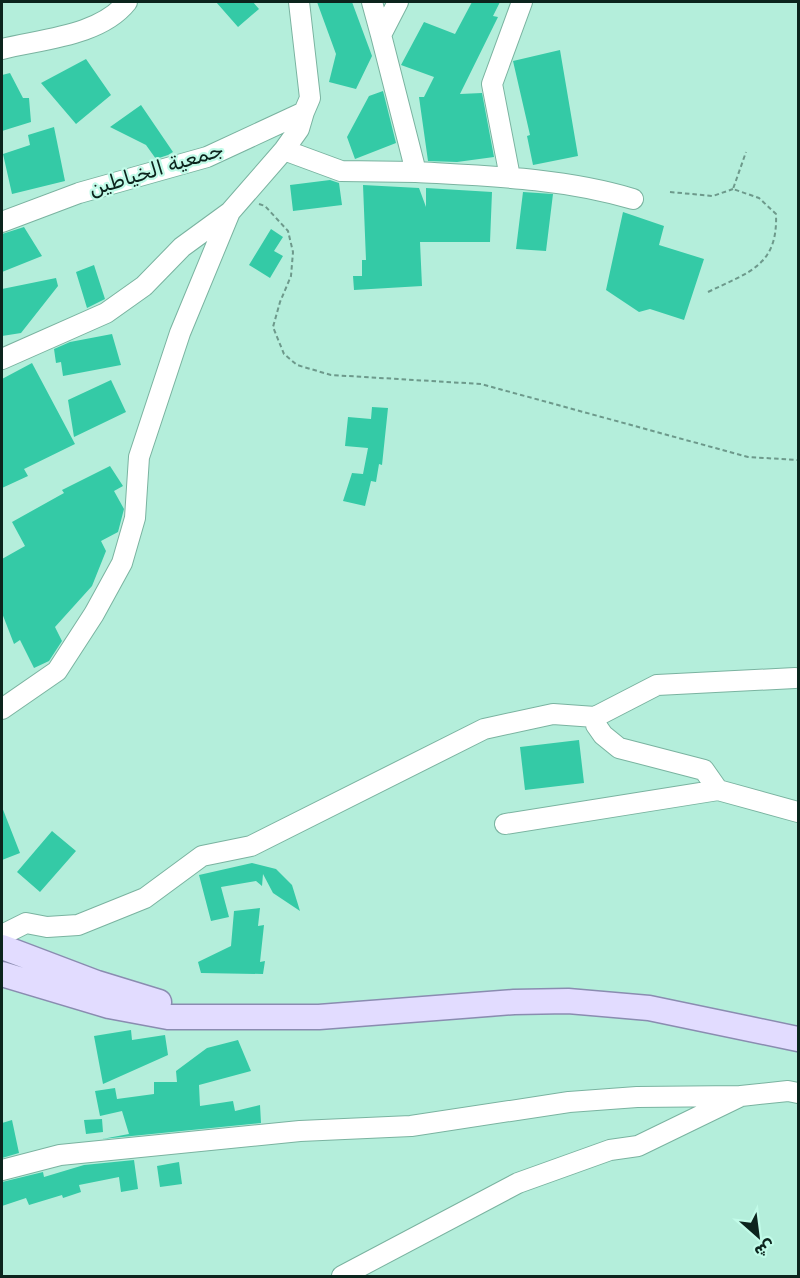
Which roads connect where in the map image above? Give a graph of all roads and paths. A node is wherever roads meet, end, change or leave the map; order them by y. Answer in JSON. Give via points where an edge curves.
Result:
{"nodes":[{"id":1,"x":128,"y":2,"type":"edge"},
{"id":2,"x":299,"y":2,"type":"edge"},
{"id":3,"x":372,"y":2,"type":"edge"},
{"id":4,"x":398,"y":2,"type":"edge"},
{"id":5,"x":522,"y":2,"type":"edge"},
{"id":6,"x":381,"y":35,"type":"junction"},
{"id":7,"x":2,"y":49,"type":"edge"},
{"id":8,"x":304,"y":112,"type":"junction"},
{"id":9,"x":284,"y":150,"type":"junction"},
{"id":10,"x":746,"y":152,"type":"dead end"},
{"id":11,"x":417,"y":172,"type":"junction"},
{"id":12,"x":510,"y":177,"type":"junction"},
{"id":13,"x":733,"y":189,"type":"junction"},
{"id":14,"x":670,"y":192,"type":"dead end"},
{"id":15,"x":243,"y":197,"type":"junction"},
{"id":16,"x":633,"y":199,"type":"dead end"},
{"id":17,"x":230,"y":212,"type":"junction"},
{"id":18,"x":2,"y":222,"type":"edge"},
{"id":19,"x":708,"y":292,"type":"dead end"},
{"id":20,"x":2,"y":359,"type":"edge"},
{"id":21,"x":798,"y":460,"type":"edge"},
{"id":22,"x":795,"y":678,"type":"dead end"},
{"id":23,"x":2,"y":709,"type":"edge"},
{"id":24,"x":595,"y":717,"type":"junction"},
{"id":25,"x":718,"y":790,"type":"junction"},
{"id":26,"x":798,"y":812,"type":"edge"},
{"id":27,"x":505,"y":824,"type":"dead end"},
{"id":28,"x":2,"y":935,"type":"edge"},
{"id":29,"x":2,"y":947,"type":"edge"},
{"id":30,"x":2,"y":974,"type":"edge"},
{"id":31,"x":219,"y":1016,"type":"junction"},
{"id":32,"x":798,"y":1039,"type":"edge"},
{"id":33,"x":798,"y":1093,"type":"edge"},
{"id":34,"x":741,"y":1096,"type":"junction"},
{"id":35,"x":2,"y":1170,"type":"edge"},
{"id":36,"x":342,"y":1276,"type":"edge"}],
"edges":[{"from":1,"to":7,"type":"street","via":[[118,13],[94,26]]},
{"from":2,"to":8,"type":"street","via":[[310,98]]},
{"from":3,"to":6,"type":"street"},
{"from":4,"to":6,"type":"street"},
{"from":5,"to":12,"type":"street","via":[[492,84]]},
{"from":6,"to":11,"type":"street"},
{"from":8,"to":9,"type":"street","via":[[299,129]]},
{"from":8,"to":18,"type":"street","name":"جمعية الخياطين","via":[[207,157],[79,192]]},
{"from":9,"to":11,"type":"street","via":[[341,171]]},
{"from":9,"to":15,"type":"street"},
{"from":10,"to":13,"type":"path"},
{"from":11,"to":12,"type":"street"},
{"from":12,"to":16,"type":"street","via":[[598,188]]},
{"from":13,"to":14,"type":"path","via":[[714,196]]},
{"from":13,"to":19,"type":"path","via":[[759,198],[776,214],[776,234],[770,255]]},
{"from":15,"to":17,"type":"street"},
{"from":15,"to":21,"type":"path","via":[[265,206],[288,231],[293,252],[291,276],[273,327],[284,354],[297,365],[331,375],[481,384],[748,457]]},
{"from":17,"to":20,"type":"street","via":[[182,247],[144,286],[106,313]]},
{"from":17,"to":23,"type":"street","via":[[180,333],[139,457],[135,518],[122,563],[57,671]]},
{"from":22,"to":24,"type":"street","via":[[657,685]]},
{"from":24,"to":25,"type":"street","via":[[603,735],[619,748],[704,770]]},
{"from":24,"to":28,"type":"street","via":[[553,714],[484,729],[251,846],[202,856],[145,898],[78,925],[48,927],[26,923]]},
{"from":25,"to":26,"type":"street"},
{"from":25,"to":27,"type":"street"},
{"from":29,"to":31,"type":"main road","via":[[127,993]]},
{"from":30,"to":31,"type":"main road","via":[[147,1014]]},
{"from":31,"to":32,"type":"main road","via":[[319,1017],[568,1001],[649,1008]]},
{"from":33,"to":34,"type":"street"},
{"from":34,"to":35,"type":"street","via":[[569,1102],[411,1126],[300,1131],[70,1154]]},
{"from":34,"to":36,"type":"street","via":[[638,1146],[610,1150],[518,1183]]}]}
